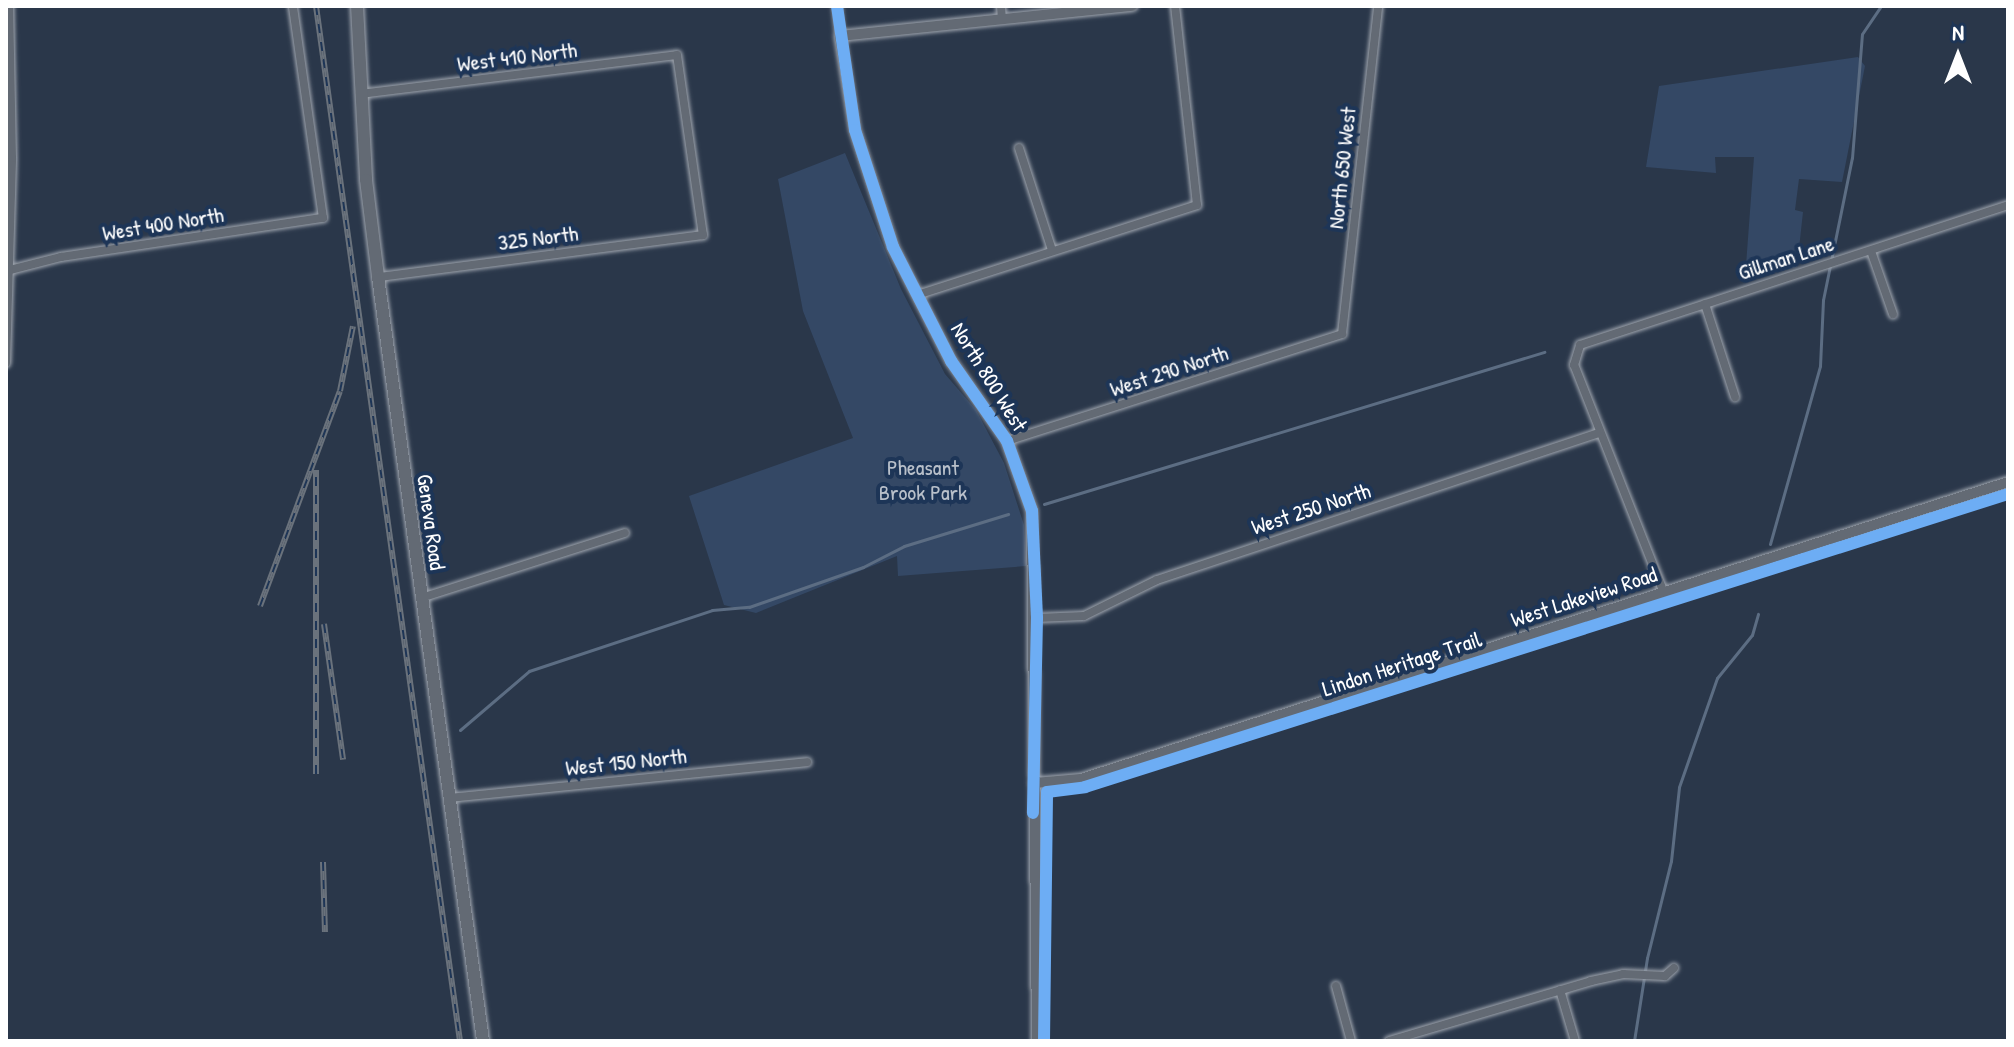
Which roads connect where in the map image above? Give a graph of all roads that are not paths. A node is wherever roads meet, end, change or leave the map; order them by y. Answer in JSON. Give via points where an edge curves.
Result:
{"nodes":[{"id":1,"x":9,"y":6,"type":"edge"},
{"id":2,"x":293,"y":6,"type":"edge"},
{"id":3,"x":357,"y":6,"type":"edge"},
{"id":4,"x":837,"y":6,"type":"edge"},
{"id":5,"x":1001,"y":6,"type":"edge"},
{"id":6,"x":1132,"y":6,"type":"edge"},
{"id":7,"x":1175,"y":6,"type":"edge"},
{"id":8,"x":1378,"y":6,"type":"edge"},
{"id":9,"x":1002,"y":19,"type":"junction"},
{"id":10,"x":840,"y":36,"type":"junction"},
{"id":11,"x":360,"y":94,"type":"junction"},
{"id":12,"x":1019,"y":148,"type":"dead end"},
{"id":13,"x":2008,"y":205,"type":"edge"},
{"id":14,"x":703,"y":235,"type":"joint"},
{"id":15,"x":1052,"y":250,"type":"junction"},
{"id":16,"x":1871,"y":251,"type":"junction"},
{"id":17,"x":10,"y":270,"type":"junction"},
{"id":18,"x":378,"y":277,"type":"junction"},
{"id":19,"x":917,"y":295,"type":"junction"},
{"id":20,"x":1705,"y":304,"type":"junction"},
{"id":21,"x":1893,"y":314,"type":"dead end"},
{"id":22,"x":1342,"y":334,"type":"joint"},
{"id":23,"x":6,"y":363,"type":"edge"},
{"id":24,"x":1735,"y":397,"type":"dead end"},
{"id":25,"x":1599,"y":433,"type":"junction"},
{"id":26,"x":1007,"y":441,"type":"junction"},
{"id":27,"x":2008,"y":482,"type":"edge"},
{"id":28,"x":625,"y":533,"type":"dead end"},
{"id":29,"x":1664,"y":593,"type":"junction"},
{"id":30,"x":421,"y":598,"type":"junction"},
{"id":31,"x":1037,"y":618,"type":"junction"},
{"id":32,"x":807,"y":762,"type":"dead end"},
{"id":33,"x":1034,"y":783,"type":"junction"},
{"id":34,"x":448,"y":798,"type":"junction"},
{"id":35,"x":1674,"y":968,"type":"dead end"},
{"id":36,"x":1336,"y":986,"type":"dead end"},
{"id":37,"x":1560,"y":990,"type":"junction"},
{"id":38,"x":483,"y":1041,"type":"edge"},
{"id":39,"x":1037,"y":1041,"type":"edge"},
{"id":40,"x":1351,"y":1041,"type":"edge"},
{"id":41,"x":1389,"y":1041,"type":"edge"},
{"id":42,"x":1575,"y":1041,"type":"edge"}],
"edges":[{"from":1,"to":17,"type":"street"},
{"from":2,"to":17,"type":"street","name":"West 400 North","via":[[323,218],[61,257]]},
{"from":3,"to":11,"type":"main road","name":"Geneva Road"},
{"from":4,"to":10,"type":"street","name":"North 800 West"},
{"from":5,"to":9,"type":"street"},
{"from":6,"to":9,"type":"street"},
{"from":7,"to":15,"type":"street","via":[[1197,205]]},
{"from":8,"to":22,"type":"street","name":"North 650 West"},
{"from":9,"to":10,"type":"street"},
{"from":10,"to":19,"type":"street","name":"North 800 West","via":[[865,168],[893,247]]},
{"from":11,"to":14,"type":"street","name":"West 410 North","via":[[677,55]]},
{"from":11,"to":18,"type":"main road","name":"Geneva Road"},
{"from":12,"to":15,"type":"street"},
{"from":13,"to":16,"type":"street","name":"Gillman Lane"},
{"from":14,"to":18,"type":"street","name":"325 North"},
{"from":15,"to":19,"type":"street"},
{"from":16,"to":20,"type":"street","name":"Gillman Lane"},
{"from":16,"to":21,"type":"street"},
{"from":17,"to":23,"type":"street"},
{"from":18,"to":30,"type":"main road","name":"Geneva Road"},
{"from":19,"to":26,"type":"street","name":"North 800 West","via":[[951,361]]},
{"from":20,"to":24,"type":"street"},
{"from":20,"to":25,"type":"street","name":"Gillman Lane","via":[[1577,349],[1574,365]]},
{"from":22,"to":26,"type":"street","name":"West 290 North"},
{"from":25,"to":29,"type":"street"},
{"from":25,"to":31,"type":"street","name":"West 250 North","via":[[1195,566],[1084,616]]},
{"from":26,"to":31,"type":"street","name":"North 800 West","via":[[1032,511]]},
{"from":27,"to":29,"type":"street","name":"West Lakeview Road"},
{"from":28,"to":30,"type":"street"},
{"from":29,"to":33,"type":"street","name":"West Lakeview Road","via":[[1081,779]]},
{"from":30,"to":34,"type":"main road","name":"Geneva Road"},
{"from":31,"to":33,"type":"street","name":"North 800 West"},
{"from":32,"to":34,"type":"street","name":"West 150 North"},
{"from":33,"to":39,"type":"street","name":"North 800 West"},
{"from":34,"to":38,"type":"main road","name":"Geneva Road"},
{"from":35,"to":37,"type":"street","via":[[1665,976],[1623,974]]},
{"from":36,"to":40,"type":"street"},
{"from":37,"to":41,"type":"street"},
{"from":37,"to":42,"type":"street"}]}
